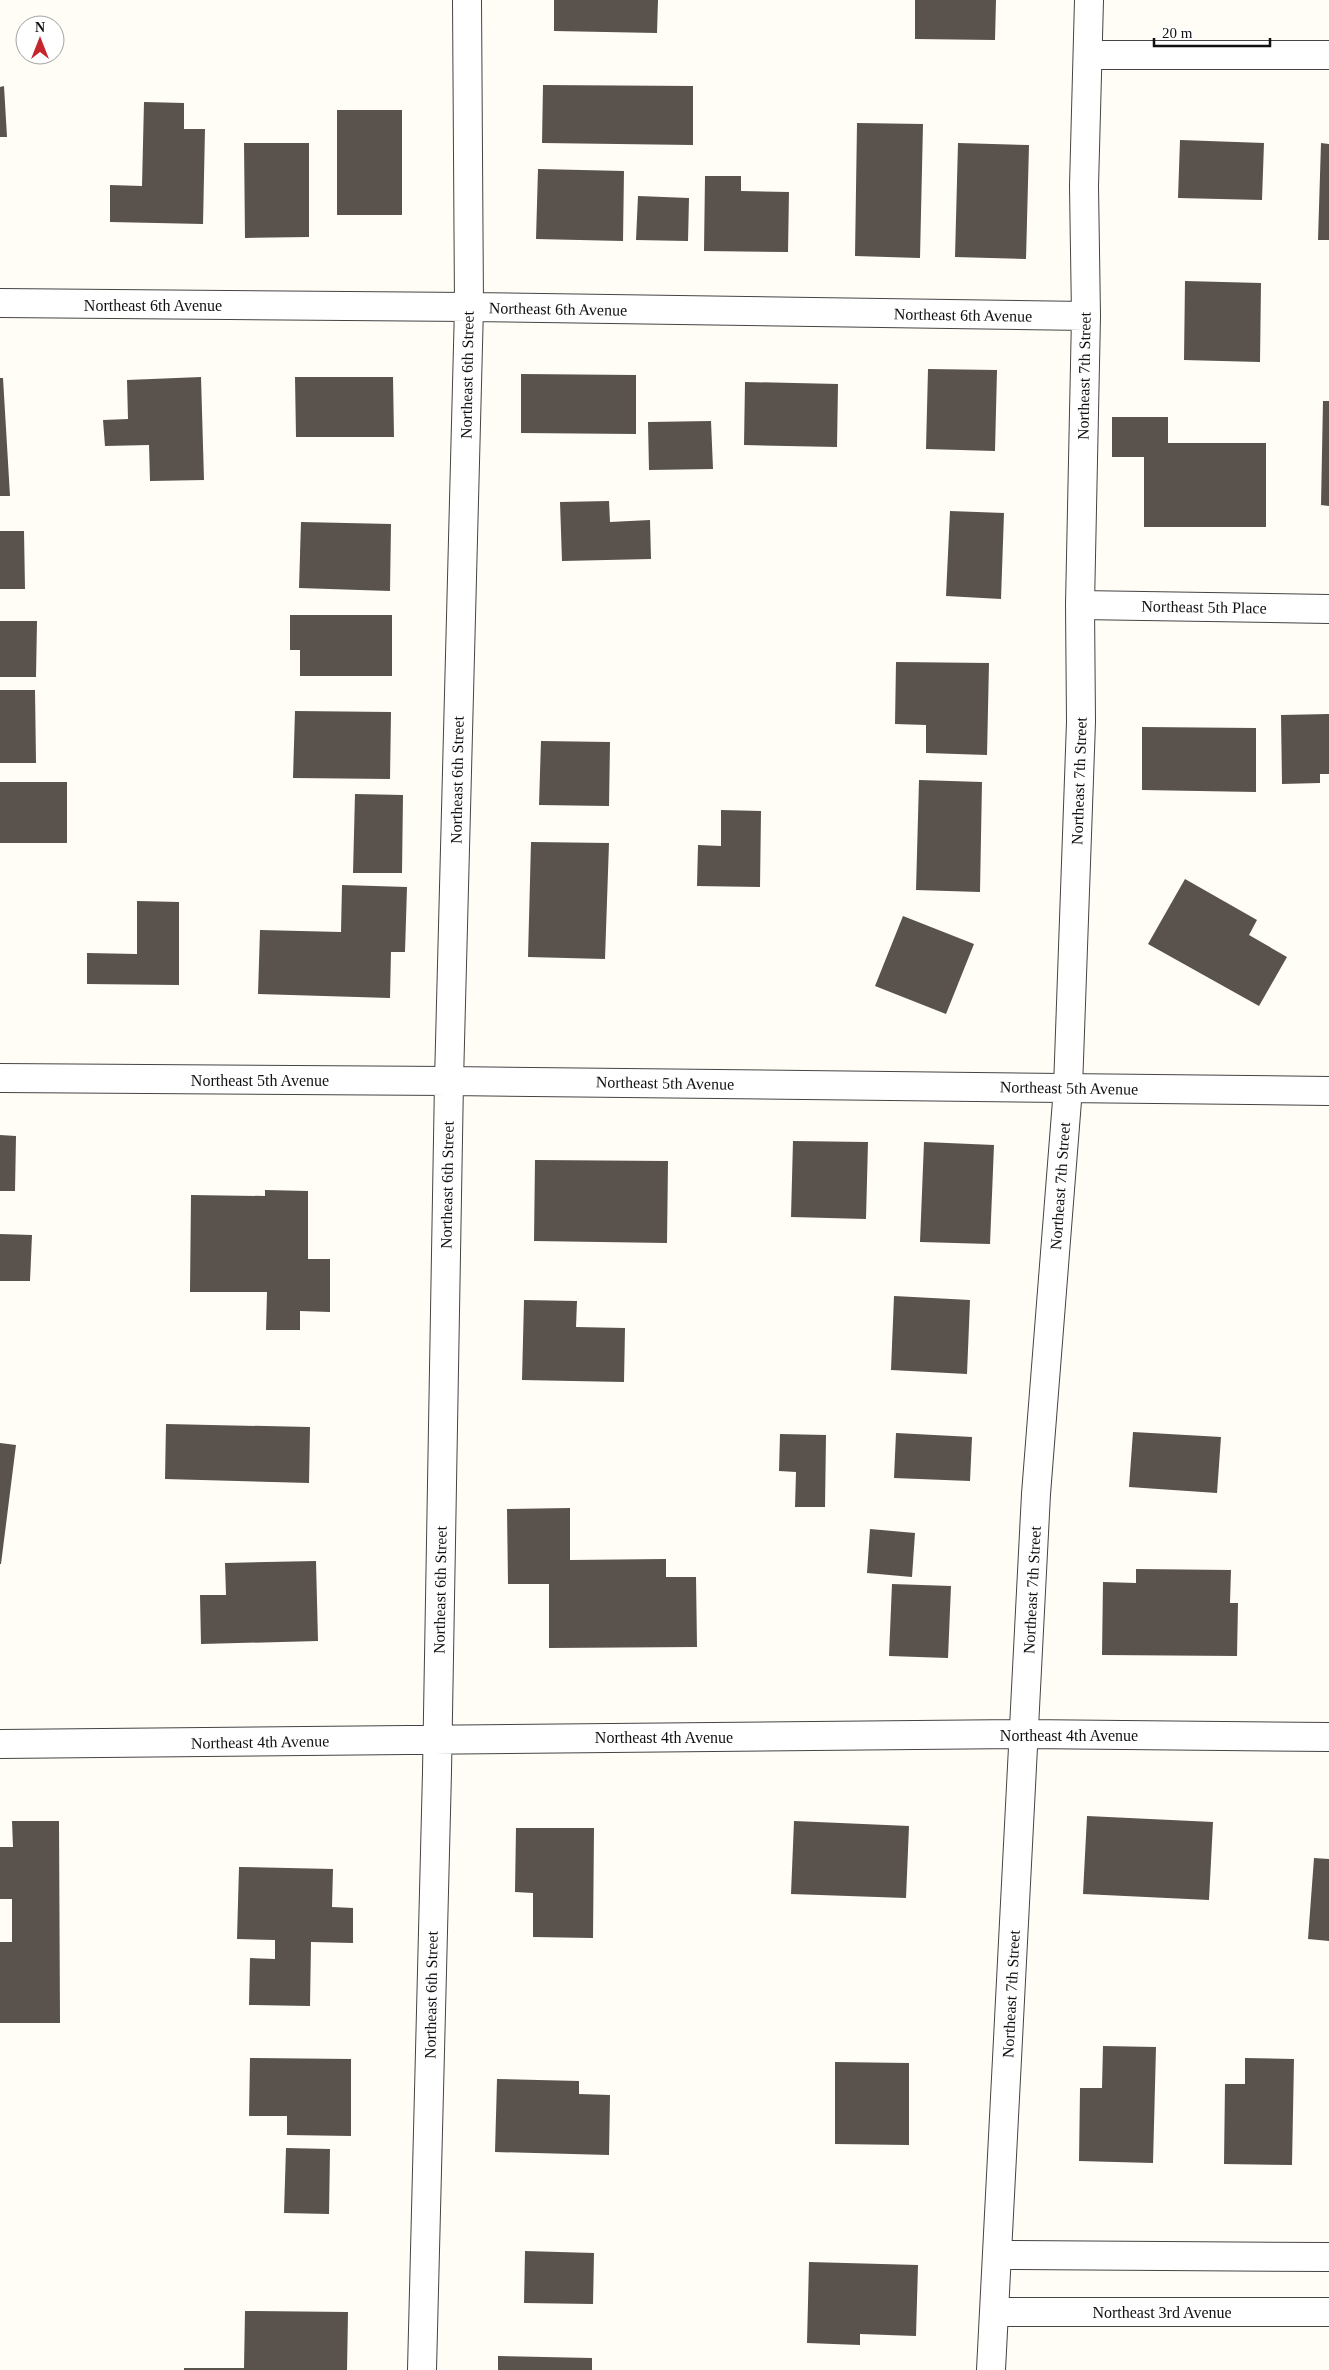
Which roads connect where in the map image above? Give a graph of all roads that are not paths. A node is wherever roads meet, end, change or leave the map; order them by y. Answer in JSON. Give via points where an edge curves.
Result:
{"nodes":[{"id":1,"x":467,"y":0,"type":"edge"},
{"id":2,"x":1089,"y":0,"type":"edge"},
{"id":3,"x":1089,"y":55,"type":"junction"},
{"id":4,"x":1329,"y":55,"type":"edge"},
{"id":5,"x":0,"y":304,"type":"edge"},
{"id":6,"x":469,"y":307,"type":"junction"},
{"id":7,"x":1086,"y":316,"type":"junction"},
{"id":8,"x":1080,"y":605,"type":"junction"},
{"id":9,"x":1329,"y":609,"type":"edge"},
{"id":10,"x":0,"y":1078,"type":"edge"},
{"id":11,"x":449,"y":1080,"type":"junction"},
{"id":12,"x":1068,"y":1088,"type":"junction"},
{"id":13,"x":1329,"y":1092,"type":"edge"},
{"id":14,"x":1025,"y":1734,"type":"junction"},
{"id":15,"x":1329,"y":1737,"type":"edge"},
{"id":16,"x":437,"y":1740,"type":"junction"},
{"id":17,"x":0,"y":1744,"type":"edge"},
{"id":18,"x":998,"y":2255,"type":"junction"},
{"id":19,"x":1329,"y":2257,"type":"edge"},
{"id":20,"x":994,"y":2312,"type":"junction"},
{"id":21,"x":1329,"y":2312,"type":"edge"},
{"id":22,"x":422,"y":2370,"type":"edge"},
{"id":23,"x":990,"y":2370,"type":"edge"}],
"edges":[{"from":1,"to":6,"type":"street","name":"Northeast 6th Street"},
{"from":2,"to":3,"type":"street","name":"Northeast 7th Street"},
{"from":3,"to":4,"type":"street"},
{"from":3,"to":7,"type":"street","name":"Northeast 7th Street","via":[[1084,186]]},
{"from":5,"to":6,"type":"street","name":"Northeast 6th Avenue"},
{"from":6,"to":7,"type":"street","name":"Northeast 6th Avenue"},
{"from":6,"to":11,"type":"street","name":"Northeast 6th Street"},
{"from":7,"to":8,"type":"street","name":"Northeast 7th Street"},
{"from":8,"to":9,"type":"street","name":"Northeast 5th Place"},
{"from":8,"to":12,"type":"street","name":"Northeast 7th Street","via":[[1081,722]]},
{"from":10,"to":11,"type":"street","name":"Northeast 5th Avenue"},
{"from":11,"to":12,"type":"street","name":"Northeast 5th Avenue"},
{"from":11,"to":16,"type":"street","name":"Northeast 6th Street"},
{"from":12,"to":13,"type":"street","name":"Northeast 5th Avenue"},
{"from":12,"to":14,"type":"street","name":"Northeast 7th Street","via":[[1036,1494]]},
{"from":14,"to":15,"type":"street","name":"Northeast 4th Avenue"},
{"from":14,"to":16,"type":"street","name":"Northeast 4th Avenue"},
{"from":14,"to":18,"type":"street","name":"Northeast 7th Street"},
{"from":16,"to":17,"type":"street","name":"Northeast 4th Avenue"},
{"from":16,"to":22,"type":"street","name":"Northeast 6th Street"},
{"from":18,"to":19,"type":"street"},
{"from":18,"to":20,"type":"street","name":"Northeast 7th Street"},
{"from":20,"to":21,"type":"street","name":"Northeast 3rd Avenue"},
{"from":20,"to":23,"type":"street","name":"Northeast 7th Street"}]}
